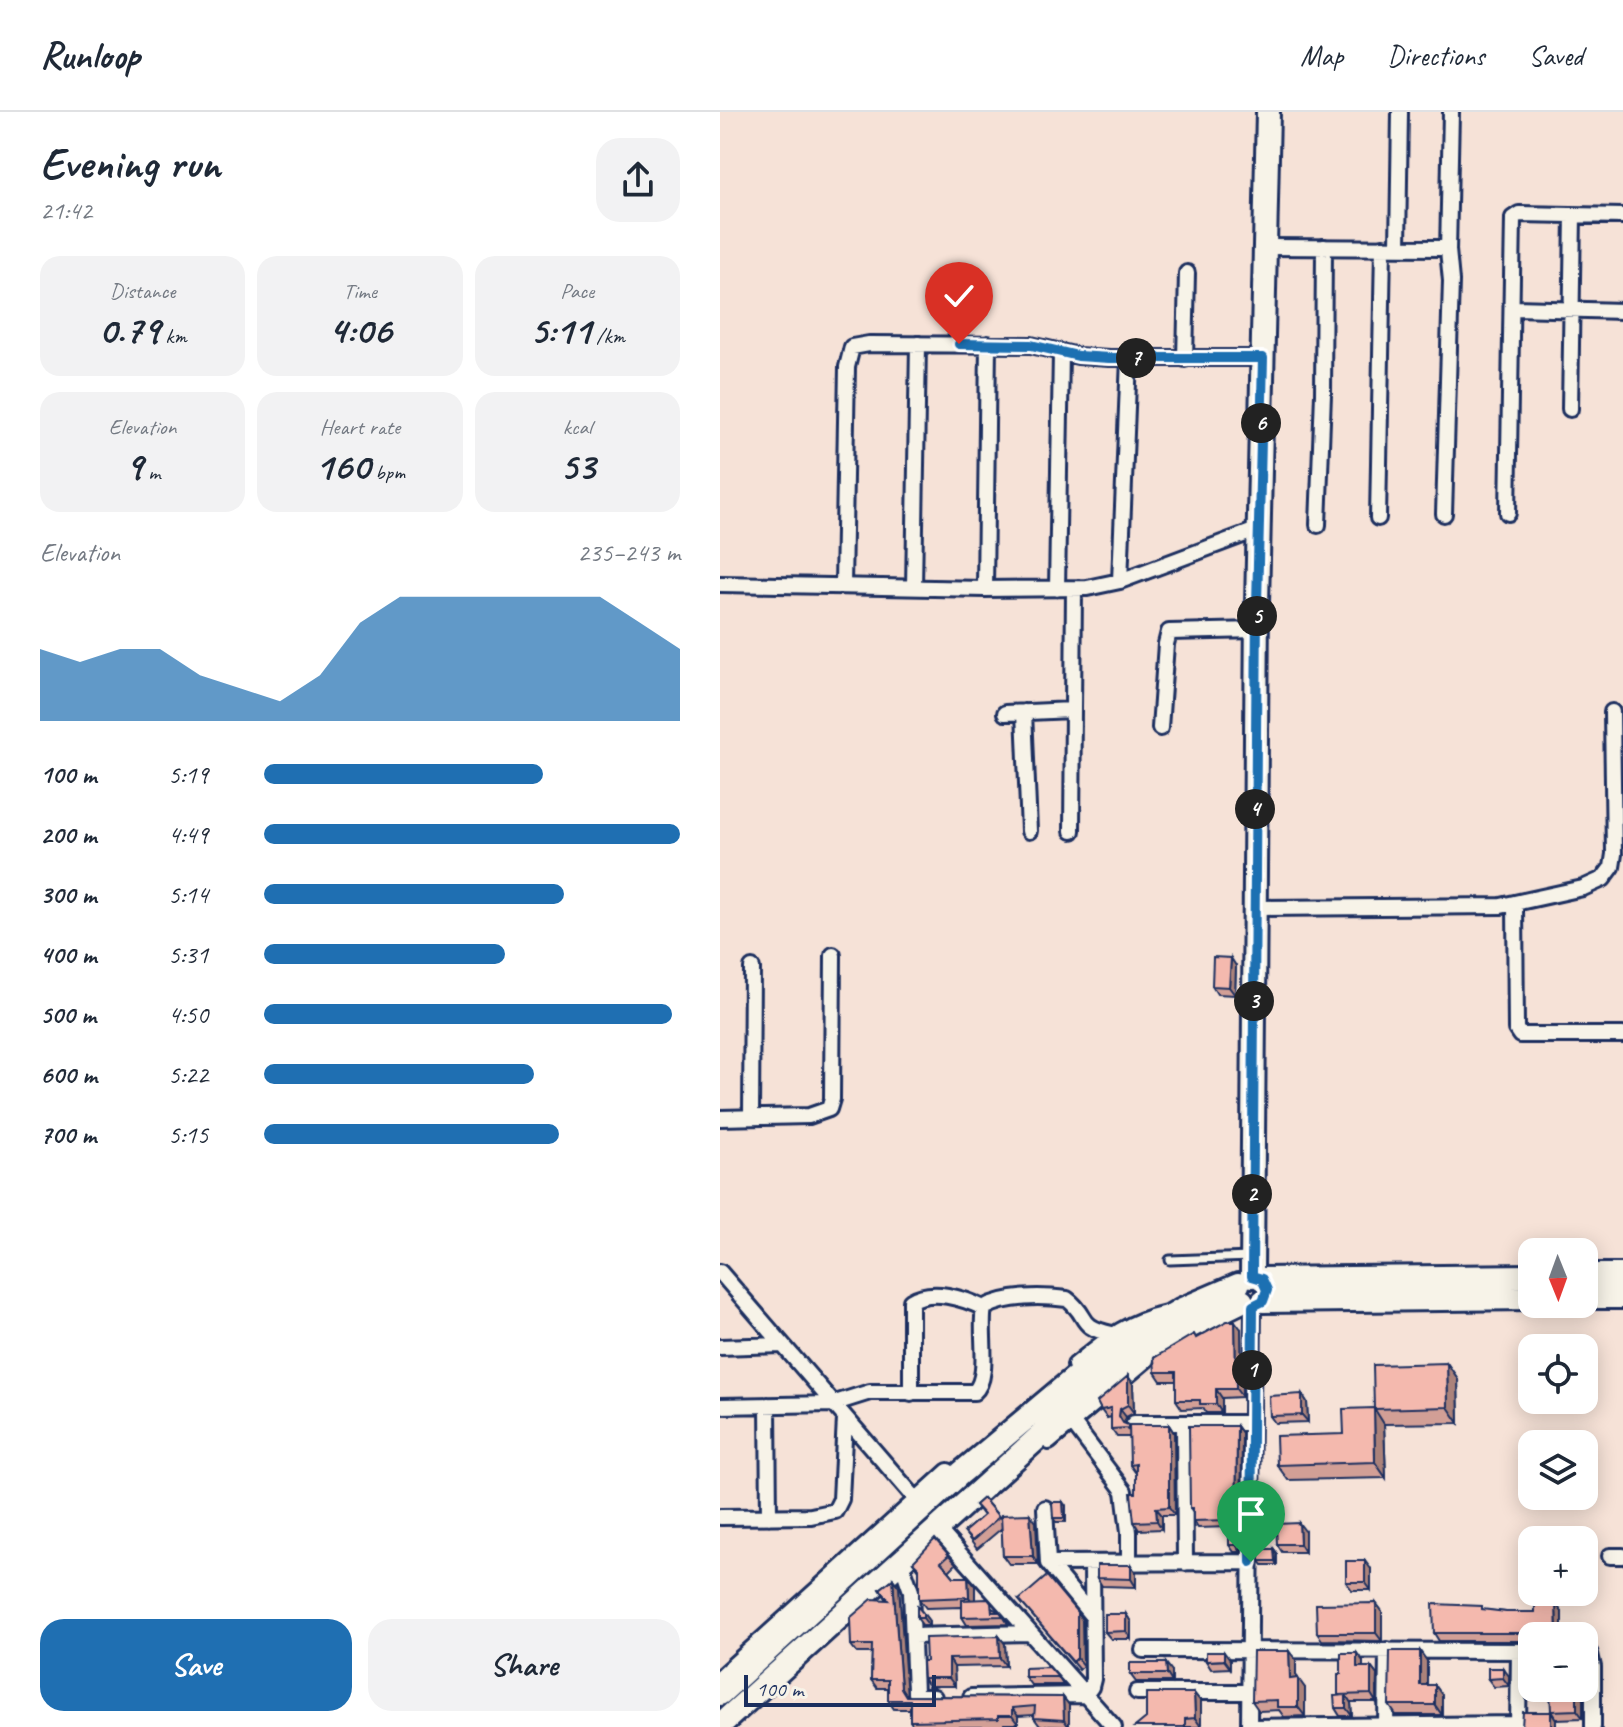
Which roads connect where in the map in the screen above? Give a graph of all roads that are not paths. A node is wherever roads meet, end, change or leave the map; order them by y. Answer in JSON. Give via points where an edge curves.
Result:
{"nodes":[{"id":1,"x":1268,"y":112,"type":"edge"},
{"id":2,"x":1400,"y":112,"type":"edge"},
{"id":3,"x":1451,"y":112,"type":"edge"},
{"id":4,"x":1573,"y":215,"type":"junction"},
{"id":5,"x":1623,"y":216,"type":"edge"},
{"id":6,"x":1265,"y":247,"type":"junction"},
{"id":7,"x":1324,"y":247,"type":"junction"},
{"id":8,"x":1391,"y":247,"type":"junction"},
{"id":9,"x":1448,"y":251,"type":"junction"},
{"id":10,"x":1187,"y":273,"type":"dead end"},
{"id":11,"x":1512,"y":308,"type":"junction"},
{"id":12,"x":1571,"y":310,"type":"junction"},
{"id":13,"x":1623,"y":311,"type":"edge"},
{"id":14,"x":918,"y":344,"type":"junction"},
{"id":15,"x":988,"y":344,"type":"junction"},
{"id":16,"x":1061,"y":353,"type":"junction"},
{"id":17,"x":1129,"y":358,"type":"junction"},
{"id":18,"x":1263,"y":358,"type":"junction"},
{"id":19,"x":1185,"y":359,"type":"junction"},
{"id":20,"x":1570,"y":409,"type":"dead end"},
{"id":21,"x":1508,"y":513,"type":"dead end"},
{"id":22,"x":1444,"y":514,"type":"dead end"},
{"id":23,"x":1378,"y":518,"type":"dead end"},
{"id":24,"x":1318,"y":525,"type":"dead end"},
{"id":25,"x":1259,"y":529,"type":"junction"},
{"id":26,"x":1120,"y":581,"type":"junction"},
{"id":27,"x":720,"y":584,"type":"edge"},
{"id":28,"x":843,"y":585,"type":"junction"},
{"id":29,"x":914,"y":588,"type":"junction"},
{"id":30,"x":985,"y":589,"type":"junction"},
{"id":31,"x":1057,"y":589,"type":"junction"},
{"id":32,"x":1074,"y":589,"type":"junction"},
{"id":33,"x":1257,"y":630,"type":"junction"},
{"id":34,"x":1072,"y":710,"type":"junction"},
{"id":35,"x":1024,"y":712,"type":"junction"},
{"id":36,"x":1612,"y":712,"type":"dead end"},
{"id":37,"x":1005,"y":713,"type":"dead end"},
{"id":38,"x":1160,"y":728,"type":"dead end"},
{"id":39,"x":1618,"y":799,"type":"edge"},
{"id":40,"x":1029,"y":831,"type":"dead end"},
{"id":41,"x":1072,"y":831,"type":"dead end"},
{"id":42,"x":1515,"y":903,"type":"junction"},
{"id":43,"x":1255,"y":908,"type":"junction"},
{"id":44,"x":833,"y":955,"type":"dead end"},
{"id":45,"x":752,"y":968,"type":"dead end"},
{"id":46,"x":1623,"y":1035,"type":"edge"},
{"id":47,"x":751,"y":1117,"type":"junction"},
{"id":48,"x":720,"y":1118,"type":"edge"},
{"id":49,"x":1170,"y":1260,"type":"dead end"},
{"id":50,"x":720,"y":1272,"type":"edge"},
{"id":51,"x":1598,"y":1275,"type":"edge"},
{"id":52,"x":1623,"y":1275,"type":"edge"},
{"id":53,"x":1518,"y":1276,"type":"edge"},
{"id":54,"x":1252,"y":1286,"type":"junction"},
{"id":55,"x":1518,"y":1297,"type":"edge"},
{"id":56,"x":1598,"y":1297,"type":"edge"},
{"id":57,"x":1623,"y":1297,"type":"edge"},
{"id":58,"x":984,"y":1308,"type":"junction"},
{"id":59,"x":1181,"y":1321,"type":"junction"},
{"id":60,"x":1112,"y":1334,"type":"junction"},
{"id":61,"x":781,"y":1345,"type":"junction"},
{"id":62,"x":720,"y":1347,"type":"edge"},
{"id":63,"x":911,"y":1393,"type":"junction"},
{"id":64,"x":832,"y":1404,"type":"junction"},
{"id":65,"x":768,"y":1405,"type":"junction"},
{"id":66,"x":720,"y":1406,"type":"edge"},
{"id":67,"x":845,"y":1418,"type":"junction"},
{"id":68,"x":1072,"y":1422,"type":"junction"},
{"id":69,"x":1134,"y":1423,"type":"edge"},
{"id":70,"x":1184,"y":1423,"type":"junction"},
{"id":71,"x":1252,"y":1423,"type":"junction"},
{"id":72,"x":915,"y":1498,"type":"junction"},
{"id":73,"x":1045,"y":1508,"type":"dead end"},
{"id":74,"x":720,"y":1517,"type":"edge"},
{"id":75,"x":769,"y":1517,"type":"junction"},
{"id":76,"x":943,"y":1535,"type":"junction"},
{"id":77,"x":1251,"y":1562,"type":"junction"},
{"id":78,"x":1048,"y":1563,"type":"junction"},
{"id":79,"x":1185,"y":1563,"type":"junction"},
{"id":80,"x":1092,"y":1564,"type":"junction"},
{"id":81,"x":1129,"y":1564,"type":"junction"},
{"id":82,"x":904,"y":1571,"type":"junction"},
{"id":83,"x":1092,"y":1616,"type":"junction"},
{"id":84,"x":1030,"y":1633,"type":"junction"},
{"id":85,"x":913,"y":1636,"type":"junction"},
{"id":86,"x":1251,"y":1649,"type":"junction"},
{"id":87,"x":1143,"y":1650,"type":"dead end"},
{"id":88,"x":1387,"y":1650,"type":"junction"},
{"id":89,"x":1518,"y":1651,"type":"edge"},
{"id":90,"x":720,"y":1677,"type":"edge"},
{"id":91,"x":1137,"y":1692,"type":"dead end"},
{"id":92,"x":1250,"y":1692,"type":"junction"},
{"id":93,"x":720,"y":1694,"type":"edge"},
{"id":94,"x":1085,"y":1695,"type":"junction"},
{"id":95,"x":1520,"y":1702,"type":"edge"},
{"id":96,"x":1593,"y":1702,"type":"edge"},
{"id":97,"x":720,"y":1725,"type":"edge"},
{"id":98,"x":1386,"y":1726,"type":"edge"},
{"id":99,"x":1435,"y":1726,"type":"edge"},
{"id":100,"x":1518,"y":1726,"type":"edge"},
{"id":101,"x":733,"y":1727,"type":"edge"},
{"id":102,"x":1114,"y":1727,"type":"edge"},
{"id":103,"x":1593,"y":1727,"type":"edge"}],
"edges":[{"from":1,"to":6,"type":"main road"},
{"from":2,"to":8,"type":"street"},
{"from":3,"to":9,"type":"street"},
{"from":4,"to":5,"type":"street"},
{"from":4,"to":11,"type":"street","via":[[1515,215]]},
{"from":4,"to":12,"type":"street"},
{"from":6,"to":7,"type":"street"},
{"from":6,"to":18,"type":"main road"},
{"from":7,"to":8,"type":"street"},
{"from":7,"to":24,"type":"street"},
{"from":8,"to":9,"type":"street"},
{"from":8,"to":23,"type":"street"},
{"from":9,"to":22,"type":"street"},
{"from":10,"to":19,"type":"street"},
{"from":11,"to":12,"type":"street"},
{"from":11,"to":21,"type":"street"},
{"from":12,"to":13,"type":"street"},
{"from":12,"to":20,"type":"street"},
{"from":14,"to":15,"type":"street"},
{"from":14,"to":28,"type":"street","via":[[860,344],[849,354]]},
{"from":14,"to":29,"type":"street"},
{"from":15,"to":16,"type":"street","via":[[1031,345]]},
{"from":15,"to":30,"type":"street"},
{"from":16,"to":17,"type":"street"},
{"from":16,"to":31,"type":"street"},
{"from":17,"to":19,"type":"street"},
{"from":17,"to":26,"type":"street"},
{"from":18,"to":19,"type":"street"},
{"from":18,"to":25,"type":"main road"},
{"from":25,"to":26,"type":"street"},
{"from":25,"to":33,"type":"main road"},
{"from":26,"to":32,"type":"street"},
{"from":27,"to":28,"type":"street"},
{"from":28,"to":29,"type":"street"},
{"from":29,"to":30,"type":"street"},
{"from":30,"to":31,"type":"street"},
{"from":31,"to":32,"type":"street"},
{"from":32,"to":34,"type":"street"},
{"from":33,"to":38,"type":"street","via":[[1169,632]]},
{"from":33,"to":43,"type":"main road"},
{"from":34,"to":35,"type":"street"},
{"from":34,"to":41,"type":"street"},
{"from":35,"to":37,"type":"street"},
{"from":35,"to":40,"type":"street"},
{"from":36,"to":39,"type":"street"},
{"from":39,"to":42,"type":"street","via":[[1612,867],[1603,879],[1571,892]]},
{"from":42,"to":43,"type":"street"},
{"from":42,"to":46,"type":"street","via":[[1520,1035]]},
{"from":43,"to":54,"type":"main road"},
{"from":44,"to":47,"type":"street","via":[[829,1109],[820,1115]]},
{"from":45,"to":47,"type":"street"},
{"from":47,"to":48,"type":"street"},
{"from":49,"to":54,"type":"lane"},
{"from":50,"to":61,"type":"street"},
{"from":51,"to":52,"type":"main road"},
{"from":53,"to":54,"type":"main road"},
{"from":54,"to":55,"type":"main road"},
{"from":54,"to":59,"type":"main road"},
{"from":54,"to":71,"type":"street"},
{"from":56,"to":57,"type":"main road"},
{"from":58,"to":60,"type":"street","via":[[1011,1300],[1067,1299],[1093,1330]]},
{"from":58,"to":63,"type":"street","via":[[979,1388],[968,1393]]},
{"from":58,"to":63,"type":"street","via":[[953,1297],[911,1301]]},
{"from":59,"to":60,"type":"street","via":[[1142,1318]]},
{"from":59,"to":68,"type":"street"},
{"from":59,"to":93,"type":"main road","via":[[1123,1344],[1084,1370],[961,1473]]},
{"from":59,"to":97,"type":"main road","via":[[1114,1369]]},
{"from":60,"to":72,"type":"street"},
{"from":61,"to":62,"type":"street"},
{"from":61,"to":64,"type":"street"},
{"from":63,"to":64,"type":"street","via":[[870,1392]]},
{"from":64,"to":65,"type":"street"},
{"from":64,"to":67,"type":"street"},
{"from":65,"to":66,"type":"street"},
{"from":65,"to":75,"type":"street"},
{"from":67,"to":72,"type":"street"},
{"from":67,"to":75,"type":"street","via":[[841,1499],[835,1511]]},
{"from":68,"to":76,"type":"street"},
{"from":68,"to":81,"type":"street","via":[[1124,1491]]},
{"from":69,"to":70,"type":"street"},
{"from":70,"to":71,"type":"street"},
{"from":70,"to":79,"type":"street"},
{"from":71,"to":77,"type":"street"},
{"from":72,"to":90,"type":"street"},
{"from":73,"to":78,"type":"street"},
{"from":74,"to":75,"type":"street"},
{"from":76,"to":82,"type":"street"},
{"from":76,"to":84,"type":"street"},
{"from":77,"to":79,"type":"street"},
{"from":77,"to":86,"type":"street"},
{"from":78,"to":80,"type":"street"},
{"from":78,"to":83,"type":"street"},
{"from":79,"to":81,"type":"street"},
{"from":80,"to":81,"type":"street"},
{"from":80,"to":83,"type":"street"},
{"from":82,"to":85,"type":"street","via":[[911,1591]]},
{"from":82,"to":101,"type":"street"},
{"from":83,"to":94,"type":"street","via":[[1093,1679]]},
{"from":84,"to":85,"type":"street"},
{"from":84,"to":94,"type":"street"},
{"from":85,"to":94,"type":"street","via":[[914,1689],[919,1697]]},
{"from":86,"to":87,"type":"street"},
{"from":86,"to":88,"type":"street"},
{"from":86,"to":92,"type":"street"},
{"from":88,"to":89,"type":"street"},
{"from":88,"to":98,"type":"street"},
{"from":91,"to":92,"type":"street"},
{"from":92,"to":98,"type":"street","via":[[1249,1727]]},
{"from":94,"to":102,"type":"street"},
{"from":95,"to":100,"type":"street"},
{"from":96,"to":103,"type":"street"},
{"from":98,"to":99,"type":"street"},
{"from":99,"to":100,"type":"street"}]}
